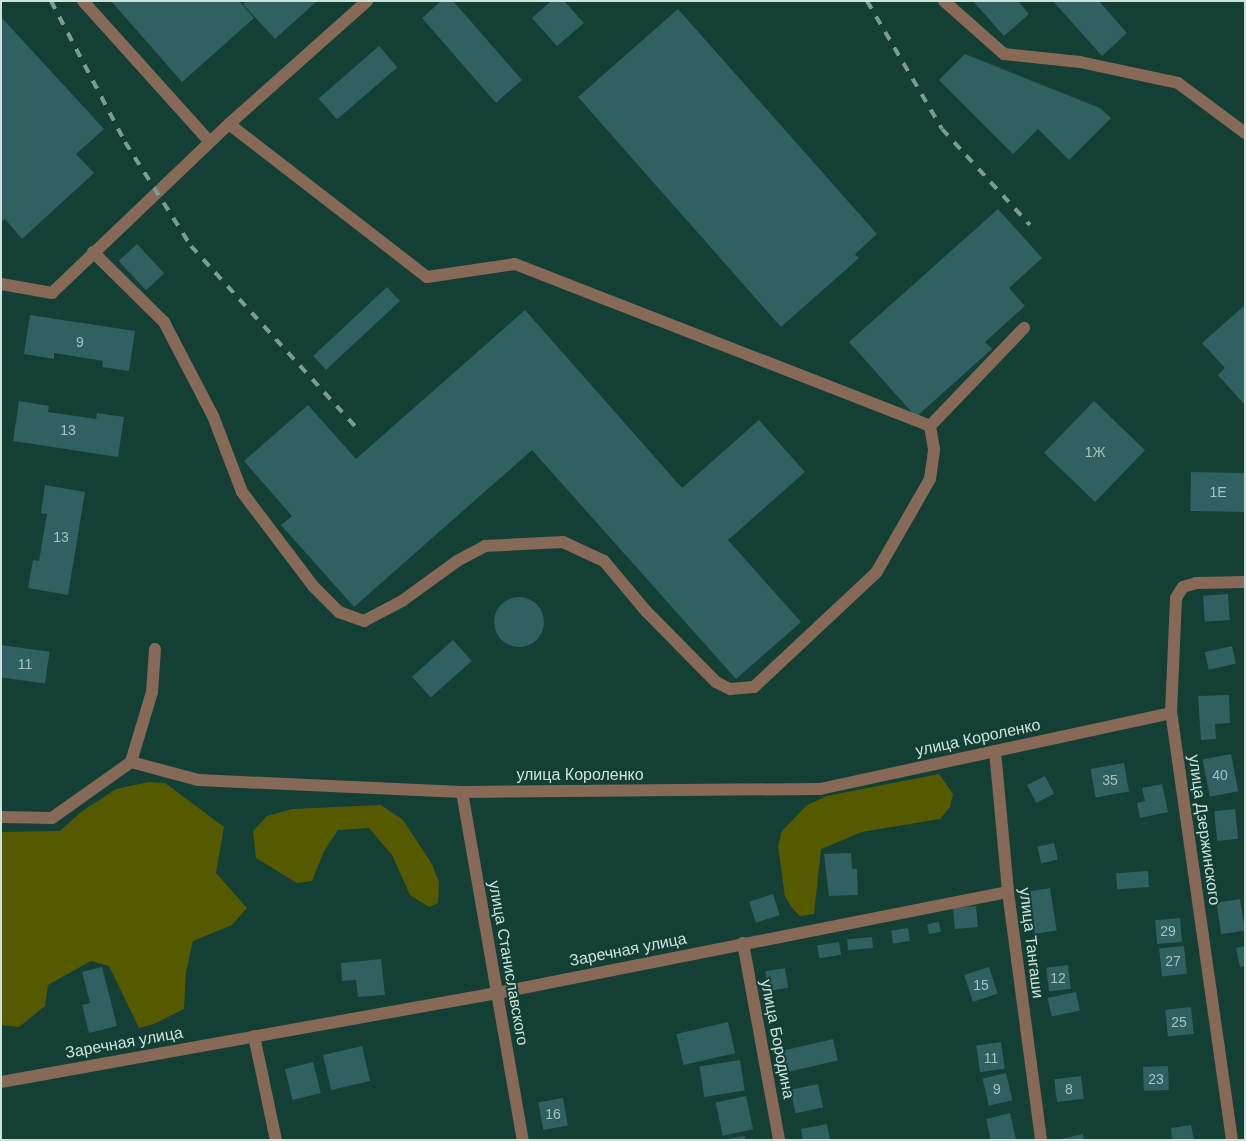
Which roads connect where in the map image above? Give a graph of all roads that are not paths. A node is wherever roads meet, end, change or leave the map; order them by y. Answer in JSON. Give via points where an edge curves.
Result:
{"nodes":[{"id":1,"x":83,"y":1,"type":"edge"},
{"id":2,"x":367,"y":1,"type":"edge"},
{"id":3,"x":944,"y":1,"type":"edge"},
{"id":4,"x":229,"y":124,"type":"junction"},
{"id":5,"x":1245,"y":133,"type":"edge"},
{"id":6,"x":209,"y":141,"type":"junction"},
{"id":7,"x":93,"y":252,"type":"junction"},
{"id":8,"x":1,"y":284,"type":"edge"},
{"id":9,"x":1024,"y":328,"type":"dead end"},
{"id":10,"x":930,"y":426,"type":"junction"},
{"id":11,"x":1245,"y":582,"type":"edge"},
{"id":12,"x":155,"y":649,"type":"dead end"},
{"id":13,"x":1171,"y":713,"type":"junction"},
{"id":14,"x":995,"y":751,"type":"junction"},
{"id":15,"x":131,"y":762,"type":"junction"},
{"id":16,"x":462,"y":792,"type":"junction"},
{"id":17,"x":1,"y":816,"type":"edge"},
{"id":18,"x":1008,"y":892,"type":"junction"},
{"id":19,"x":743,"y":944,"type":"junction"},
{"id":20,"x":497,"y":993,"type":"junction"},
{"id":21,"x":254,"y":1036,"type":"junction"},
{"id":22,"x":1,"y":1082,"type":"edge"},
{"id":23,"x":276,"y":1140,"type":"edge"},
{"id":24,"x":523,"y":1140,"type":"edge"},
{"id":25,"x":779,"y":1140,"type":"edge"},
{"id":26,"x":1041,"y":1140,"type":"edge"},
{"id":27,"x":1232,"y":1140,"type":"edge"}],
"edges":[{"from":1,"to":6,"type":"street"},
{"from":2,"to":4,"type":"street"},
{"from":3,"to":5,"type":"street","via":[[1004,54],[1080,62],[1178,83]]},
{"from":4,"to":6,"type":"street"},
{"from":4,"to":10,"type":"street","via":[[427,277],[515,264]]},
{"from":6,"to":7,"type":"street"},
{"from":7,"to":8,"type":"street","via":[[52,293]]},
{"from":7,"to":10,"type":"street","via":[[164,322],[213,416],[242,492],[313,586],[339,612],[364,621],[402,601],[456,561],[485,546],[564,542],[604,561],[646,611],[716,682],[730,689],[754,687],[876,574],[930,479],[934,449]]},
{"from":9,"to":10,"type":"street"},
{"from":11,"to":13,"type":"street","name":"улица Дзержинского","via":[[1196,583],[1183,587],[1176,598]]},
{"from":12,"to":15,"type":"street","via":[[152,692]]},
{"from":13,"to":14,"type":"street","name":"улица Короленко"},
{"from":13,"to":27,"type":"street","name":"улица Дзержинского"},
{"from":14,"to":16,"type":"street","name":"улица Короленко","via":[[820,789]]},
{"from":14,"to":18,"type":"street","name":"улица Тангаши"},
{"from":15,"to":16,"type":"street","name":"улица Короленко","via":[[198,780]]},
{"from":15,"to":17,"type":"street","via":[[52,818]]},
{"from":16,"to":20,"type":"street","name":"улица Станиславского"},
{"from":18,"to":19,"type":"street","name":"Заречная улица"},
{"from":18,"to":26,"type":"street","name":"улица Тангаши"},
{"from":19,"to":20,"type":"street","name":"Заречная улица"},
{"from":19,"to":25,"type":"street","name":"улица Бородина"},
{"from":20,"to":21,"type":"street","name":"Заречная улица"},
{"from":20,"to":24,"type":"street","name":"улица Станиславского"},
{"from":21,"to":22,"type":"street","name":"Заречная улица"},
{"from":21,"to":23,"type":"street"}]}
